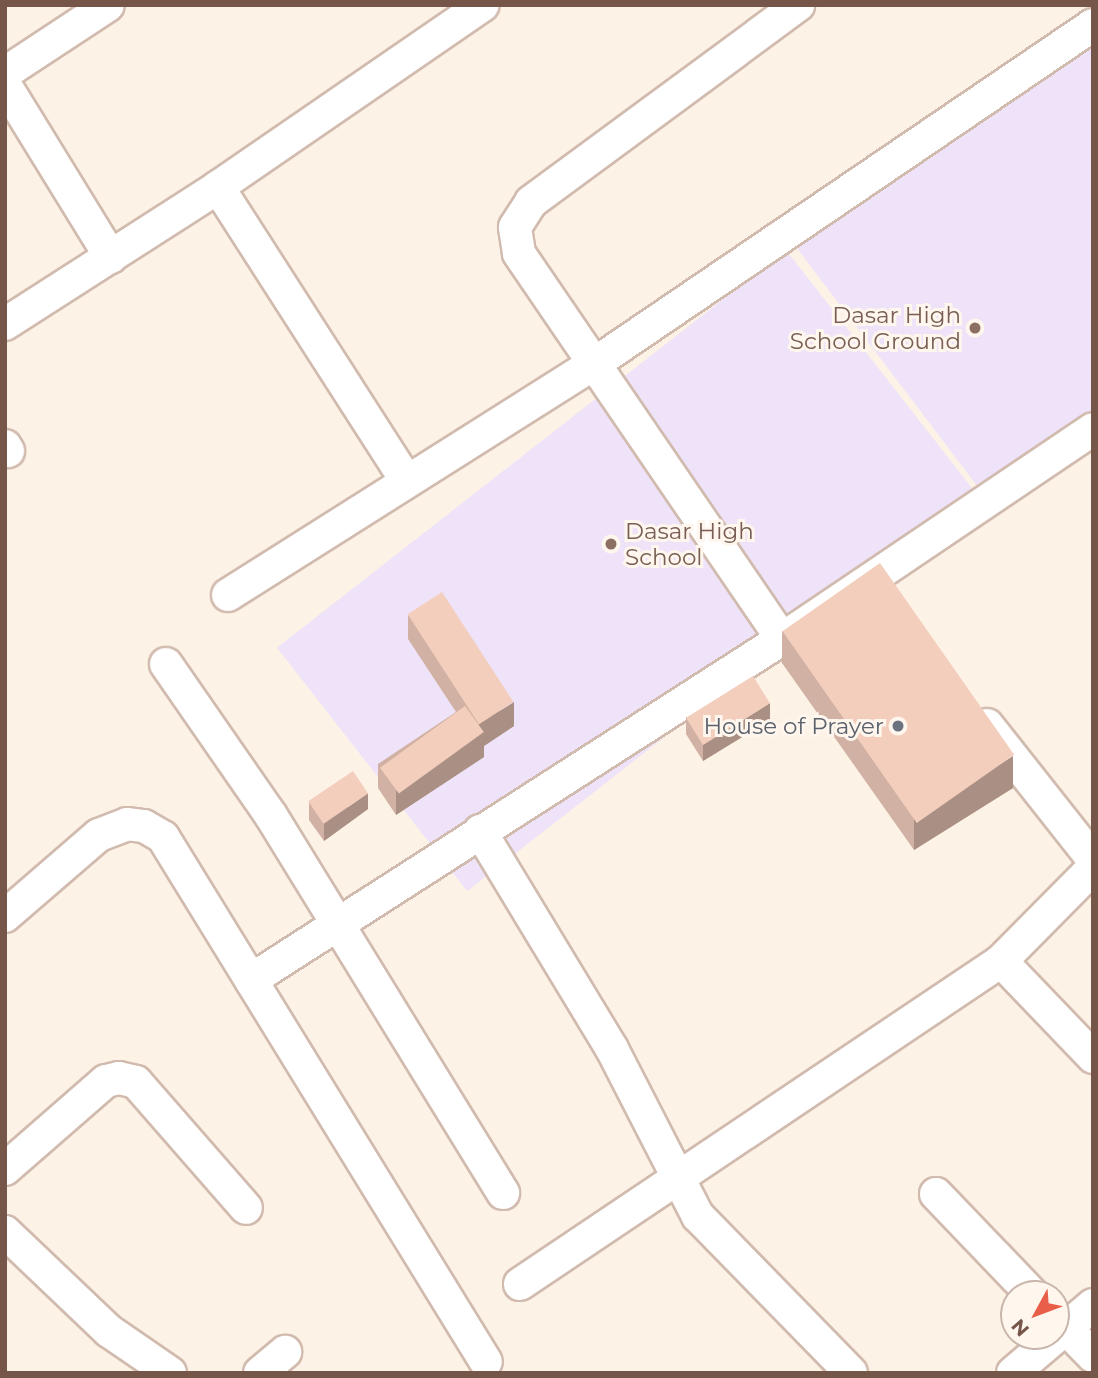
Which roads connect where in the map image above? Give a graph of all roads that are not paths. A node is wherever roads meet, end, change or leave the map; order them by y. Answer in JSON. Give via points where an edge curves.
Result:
{"nodes":[{"id":1,"x":108,"y":5,"type":"edge"},
{"id":2,"x":482,"y":5,"type":"edge"},
{"id":3,"x":797,"y":5,"type":"edge"},
{"id":4,"x":1093,"y":25,"type":"edge"},
{"id":5,"x":5,"y":73,"type":"edge"},
{"id":6,"x":5,"y":85,"type":"edge"},
{"id":7,"x":218,"y":187,"type":"junction"},
{"id":8,"x":111,"y":257,"type":"junction"},
{"id":9,"x":5,"y":324,"type":"edge"},
{"id":10,"x":594,"y":364,"type":"junction"},
{"id":11,"x":1093,"y":429,"type":"edge"},
{"id":12,"x":406,"y":480,"type":"junction"},
{"id":13,"x":228,"y":595,"type":"dead end"},
{"id":14,"x":782,"y":639,"type":"junction"},
{"id":15,"x":166,"y":664,"type":"dead end"},
{"id":16,"x":972,"y":706,"type":"edge"},
{"id":17,"x":480,"y":831,"type":"junction"},
{"id":18,"x":1093,"y":859,"type":"edge"},
{"id":19,"x":1093,"y":868,"type":"edge"},
{"id":20,"x":5,"y":916,"type":"edge"},
{"id":21,"x":338,"y":924,"type":"junction"},
{"id":22,"x":1001,"y":961,"type":"junction"},
{"id":23,"x":251,"y":981,"type":"junction"},
{"id":24,"x":1093,"y":1058,"type":"edge"},
{"id":25,"x":5,"y":1169,"type":"edge"},
{"id":26,"x":679,"y":1178,"type":"junction"},
{"id":27,"x":503,"y":1193,"type":"dead end"},
{"id":28,"x":936,"y":1194,"type":"dead end"},
{"id":29,"x":246,"y":1208,"type":"dead end"},
{"id":30,"x":5,"y":1232,"type":"edge"},
{"id":31,"x":1019,"y":1280,"type":"edge"},
{"id":32,"x":520,"y":1284,"type":"dead end"},
{"id":33,"x":1093,"y":1305,"type":"edge"},
{"id":34,"x":1070,"y":1319,"type":"edge"},
{"id":35,"x":1070,"y":1333,"type":"edge"},
{"id":36,"x":1036,"y":1350,"type":"edge"},
{"id":37,"x":285,"y":1352,"type":"dead end"},
{"id":38,"x":1093,"y":1356,"type":"edge"},
{"id":39,"x":486,"y":1363,"type":"dead end"},
{"id":40,"x":170,"y":1373,"type":"edge"},
{"id":41,"x":260,"y":1373,"type":"edge"},
{"id":42,"x":851,"y":1373,"type":"edge"},
{"id":43,"x":1013,"y":1373,"type":"edge"}],
"edges":[{"from":1,"to":5,"type":"street"},
{"from":2,"to":7,"type":"street"},
{"from":3,"to":10,"type":"street","via":[[531,202],[515,227],[519,253]]},
{"from":4,"to":10,"type":"street"},
{"from":6,"to":8,"type":"street"},
{"from":7,"to":8,"type":"street"},
{"from":7,"to":12,"type":"street"},
{"from":8,"to":9,"type":"street"},
{"from":10,"to":12,"type":"street"},
{"from":10,"to":14,"type":"street"},
{"from":11,"to":14,"type":"street","via":[[878,587]]},
{"from":12,"to":13,"type":"street"},
{"from":14,"to":17,"type":"street"},
{"from":15,"to":21,"type":"street","via":[[270,814]]},
{"from":16,"to":18,"type":"street"},
{"from":17,"to":21,"type":"street"},
{"from":17,"to":26,"type":"street","via":[[612,1049]]},
{"from":19,"to":22,"type":"street"},
{"from":20,"to":23,"type":"street","via":[[99,835],[127,824],[144,826],[163,837]]},
{"from":21,"to":23,"type":"street"},
{"from":21,"to":27,"type":"street"},
{"from":22,"to":24,"type":"street"},
{"from":22,"to":26,"type":"street"},
{"from":23,"to":39,"type":"street"},
{"from":25,"to":29,"type":"street","via":[[106,1081],[119,1078],[136,1082]]},
{"from":26,"to":32,"type":"street"},
{"from":26,"to":42,"type":"street","via":[[698,1216]]},
{"from":28,"to":31,"type":"street"},
{"from":30,"to":40,"type":"street","via":[[110,1331]]},
{"from":33,"to":34,"type":"street"},
{"from":35,"to":38,"type":"street"},
{"from":36,"to":43,"type":"street"},
{"from":37,"to":41,"type":"street"}]}
